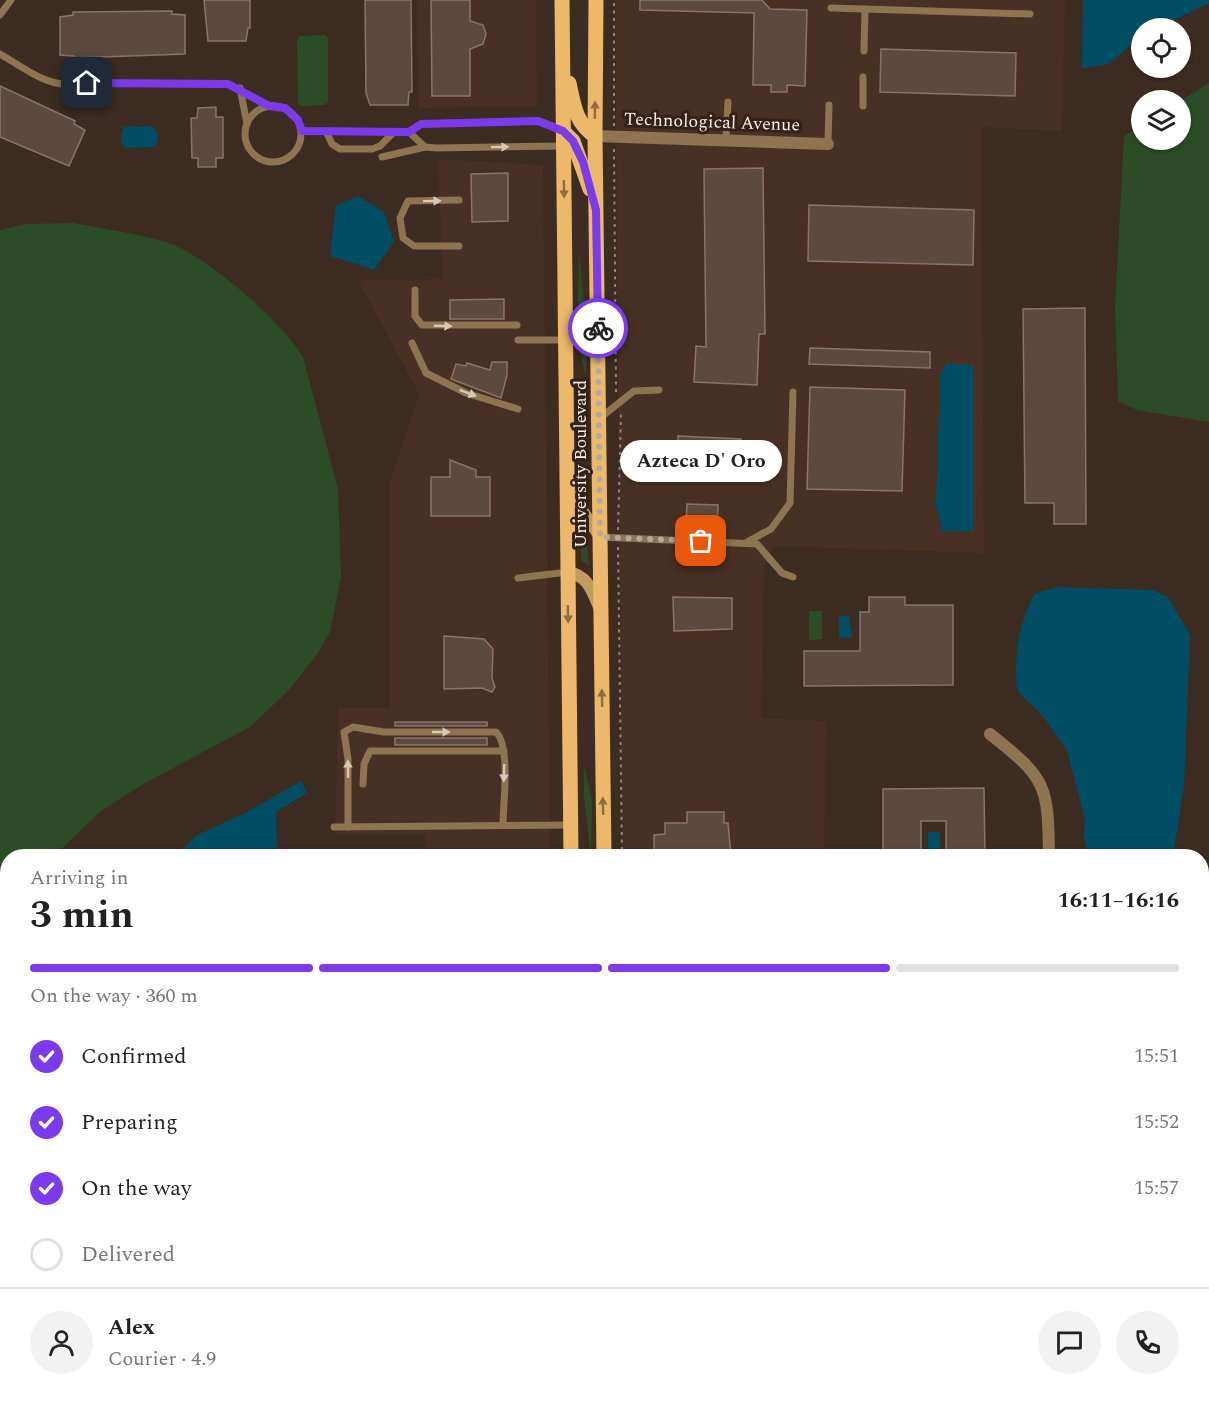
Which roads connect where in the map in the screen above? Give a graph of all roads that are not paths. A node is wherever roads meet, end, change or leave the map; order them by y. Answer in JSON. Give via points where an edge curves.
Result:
{"nodes":[{"id":1,"x":11,"y":0,"type":"edge"},
{"id":2,"x":562,"y":0,"type":"edge"},
{"id":3,"x":596,"y":0,"type":"edge"},
{"id":4,"x":831,"y":8,"type":"dead end"},
{"id":5,"x":864,"y":9,"type":"junction"},
{"id":6,"x":1030,"y":14,"type":"dead end"},
{"id":7,"x":0,"y":15,"type":"edge"},
{"id":8,"x":562,"y":50,"type":"junction"},
{"id":9,"x":864,"y":51,"type":"dead end"},
{"id":10,"x":0,"y":54,"type":"edge"},
{"id":11,"x":863,"y":76,"type":"dead end"},
{"id":12,"x":240,"y":88,"type":"junction"},
{"id":13,"x":728,"y":102,"type":"dead end"},
{"id":14,"x":829,"y":105,"type":"dead end"},
{"id":15,"x":269,"y":106,"type":"junction"},
{"id":16,"x":862,"y":106,"type":"dead end"},
{"id":17,"x":247,"y":124,"type":"junction"},
{"id":18,"x":302,"y":131,"type":"junction"},
{"id":19,"x":326,"y":131,"type":"junction"},
{"id":20,"x":563,"y":131,"type":"junction"},
{"id":21,"x":394,"y":132,"type":"junction"},
{"id":22,"x":409,"y":132,"type":"junction"},
{"id":23,"x":595,"y":136,"type":"junction"},
{"id":24,"x":726,"y":140,"type":"junction"},
{"id":25,"x":828,"y":144,"type":"joint"},
{"id":26,"x":563,"y":146,"type":"junction"},
{"id":27,"x":425,"y":147,"type":"junction"},
{"id":28,"x":382,"y":157,"type":"dead end"},
{"id":29,"x":459,"y":201,"type":"dead end"},
{"id":30,"x":596,"y":210,"type":"junction"},
{"id":31,"x":459,"y":246,"type":"dead end"},
{"id":32,"x":416,"y":290,"type":"dead end"},
{"id":33,"x":518,"y":325,"type":"dead end"},
{"id":34,"x":518,"y":340,"type":"dead end"},
{"id":35,"x":566,"y":340,"type":"junction"},
{"id":36,"x":412,"y":343,"type":"dead end"},
{"id":37,"x":659,"y":390,"type":"dead end"},
{"id":38,"x":792,"y":392,"type":"dead end"},
{"id":39,"x":518,"y":409,"type":"dead end"},
{"id":40,"x":599,"y":418,"type":"junction"},
{"id":41,"x":567,"y":471,"type":"junction"},
{"id":42,"x":600,"y":537,"type":"junction"},
{"id":43,"x":747,"y":543,"type":"junction"},
{"id":44,"x":568,"y":572,"type":"junction"},
{"id":45,"x":792,"y":577,"type":"dead end"},
{"id":46,"x":518,"y":578,"type":"dead end"},
{"id":47,"x":601,"y":611,"type":"junction"},
{"id":48,"x":990,"y":734,"type":"dead end"},
{"id":49,"x":504,"y":750,"type":"junction"},
{"id":50,"x":363,"y":783,"type":"dead end"},
{"id":51,"x":503,"y":825,"type":"junction"},
{"id":52,"x":571,"y":825,"type":"junction"},
{"id":53,"x":334,"y":827,"type":"dead end"},
{"id":54,"x":348,"y":827,"type":"junction"},
{"id":55,"x":571,"y":849,"type":"edge"},
{"id":56,"x":604,"y":849,"type":"edge"},
{"id":57,"x":1049,"y":849,"type":"edge"}],
"edges":[{"from":1,"to":7,"type":"lane"},
{"from":2,"to":8,"type":"main road","name":"University Boulevard"},
{"from":23,"to":3,"type":"main road","name":"University Boulevard","one_way":true},
{"from":4,"to":5,"type":"lane"},
{"from":5,"to":6,"type":"lane"},
{"from":5,"to":9,"type":"lane"},
{"from":8,"to":20,"type":"main road","name":"University Boulevard"},
{"from":8,"to":23,"type":"main road","via":[[577,118]]},
{"from":10,"to":12,"type":"lane","via":[[50,82],[66,86],[228,84]]},
{"from":11,"to":16,"type":"lane"},
{"from":12,"to":15,"type":"lane"},
{"from":12,"to":17,"type":"lane"},
{"from":13,"to":24,"type":"lane"},
{"from":14,"to":25,"type":"lane"},
{"from":15,"to":17,"type":"lane","via":[[255,112]]},
{"from":15,"to":18,"type":"lane","via":[[293,113]]},
{"from":17,"to":18,"type":"lane","via":[[250,151],[266,161],[285,160],[293,155]]},
{"from":18,"to":19,"type":"lane"},
{"from":19,"to":21,"type":"lane"},
{"from":19,"to":21,"type":"lane","via":[[332,144],[340,149],[372,149]]},
{"from":20,"to":22,"type":"lane","via":[[538,121],[421,124]]},
{"from":20,"to":26,"type":"main road","name":"University Boulevard"},
{"from":20,"to":30,"type":"main road","via":[[583,162]]},
{"from":21,"to":22,"type":"lane"},
{"from":22,"to":27,"type":"lane"},
{"from":23,"to":24,"type":"street","name":"Technological Avenue"},
{"from":23,"to":30,"type":"main road","name":"University Boulevard"},
{"from":24,"to":25,"type":"street","name":"Technological Avenue"},
{"from":27,"to":26,"type":"lane","one_way":true},
{"from":26,"to":35,"type":"main road","name":"University Boulevard","one_way":true},
{"from":27,"to":28,"type":"lane"},
{"from":31,"to":29,"type":"lane","one_way":true,"via":[[414,246],[403,238],[400,218],[408,201]]},
{"from":30,"to":40,"type":"main road","name":"University Boulevard"},
{"from":32,"to":33,"type":"lane","one_way":true,"via":[[415,316],[422,325]]},
{"from":34,"to":35,"type":"lane"},
{"from":35,"to":41,"type":"main road","name":"University Boulevard"},
{"from":36,"to":39,"type":"lane","one_way":true,"via":[[426,373],[466,393]]},
{"from":37,"to":40,"type":"lane","via":[[634,391]]},
{"from":38,"to":43,"type":"lane","via":[[790,503],[771,529]]},
{"from":40,"to":42,"type":"main road","name":"University Boulevard"},
{"from":41,"to":42,"type":"street","via":[[582,510]]},
{"from":41,"to":44,"type":"main road","name":"University Boulevard"},
{"from":42,"to":43,"type":"lane"},
{"from":42,"to":47,"type":"main road","name":"University Boulevard"},
{"from":43,"to":45,"type":"lane","via":[[757,544],[782,573]]},
{"from":44,"to":46,"type":"lane"},
{"from":44,"to":47,"type":"street","via":[[580,574],[588,581]]},
{"from":44,"to":52,"type":"main road","name":"University Boulevard","one_way":true},
{"from":56,"to":47,"type":"main road","name":"University Boulevard","one_way":true},
{"from":48,"to":57,"type":"street","via":[[1020,757],[1042,783],[1048,810]]},
{"from":49,"to":50,"type":"lane","via":[[370,752],[364,764]]},
{"from":49,"to":51,"type":"lane","one_way":true},
{"from":54,"to":49,"type":"lane","one_way":true,"via":[[344,732],[353,727],[384,732],[496,732],[502,738]]},
{"from":51,"to":52,"type":"lane"},
{"from":51,"to":54,"type":"lane"},
{"from":52,"to":55,"type":"main road","name":"University Boulevard"},
{"from":53,"to":54,"type":"lane"}]}
